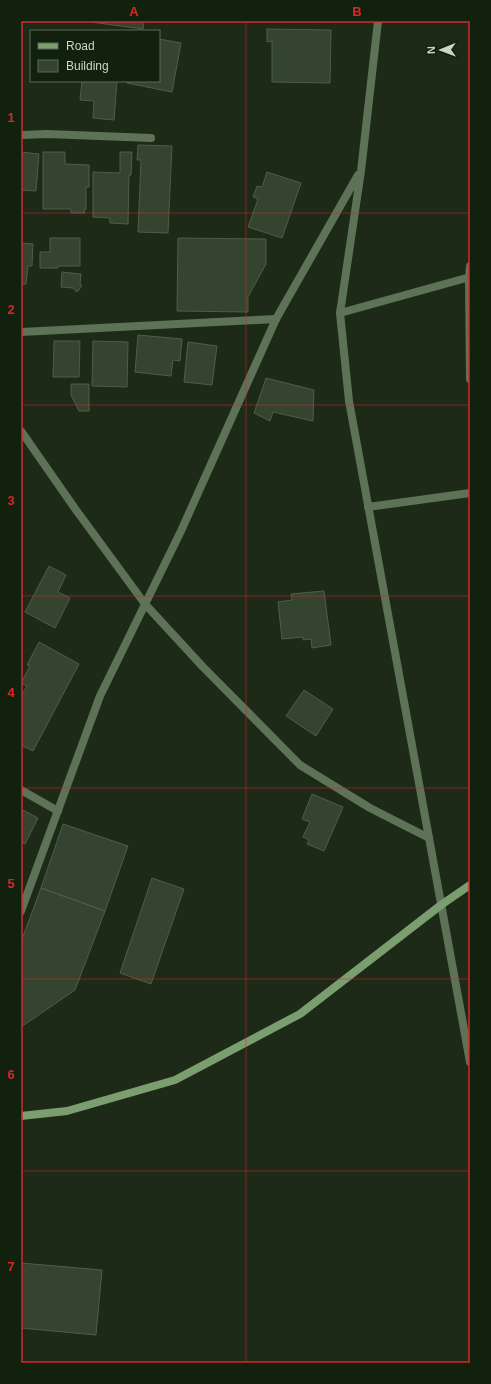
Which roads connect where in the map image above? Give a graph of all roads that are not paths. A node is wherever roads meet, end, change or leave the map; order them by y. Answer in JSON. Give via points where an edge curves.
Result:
{"nodes":[{"id":1,"x":378,"y":21,"type":"edge"},
{"id":2,"x":21,"y":135,"type":"edge"},
{"id":3,"x":151,"y":138,"type":"dead end"},
{"id":4,"x":360,"y":171,"type":"junction"},
{"id":5,"x":470,"y":266,"type":"edge"},
{"id":6,"x":469,"y":277,"type":"edge"},
{"id":7,"x":340,"y":312,"type":"junction"},
{"id":8,"x":276,"y":319,"type":"junction"},
{"id":9,"x":21,"y":332,"type":"edge"},
{"id":10,"x":470,"y":379,"type":"edge"},
{"id":11,"x":21,"y":431,"type":"edge"},
{"id":12,"x":470,"y":493,"type":"edge"},
{"id":13,"x":368,"y":507,"type":"junction"},
{"id":14,"x":145,"y":604,"type":"junction"},
{"id":15,"x":21,"y":790,"type":"edge"},
{"id":16,"x":58,"y":811,"type":"junction"},
{"id":17,"x":429,"y":838,"type":"junction"},
{"id":18,"x":470,"y":886,"type":"edge"},
{"id":19,"x":441,"y":904,"type":"junction"},
{"id":20,"x":21,"y":911,"type":"edge"},
{"id":21,"x":470,"y":1062,"type":"edge"},
{"id":22,"x":21,"y":1116,"type":"edge"}],
"edges":[{"from":1,"to":4,"type":"street"},
{"from":2,"to":3,"type":"street"},
{"from":4,"to":7,"type":"street"},
{"from":4,"to":8,"type":"street"},
{"from":5,"to":6,"type":"street"},
{"from":6,"to":7,"type":"street"},
{"from":6,"to":10,"type":"street"},
{"from":7,"to":13,"type":"street","via":[[349,401]]},
{"from":8,"to":9,"type":"street"},
{"from":8,"to":14,"type":"street","via":[[181,531]]},
{"from":11,"to":14,"type":"street"},
{"from":12,"to":13,"type":"street"},
{"from":13,"to":17,"type":"street"},
{"from":14,"to":16,"type":"street","via":[[100,696]]},
{"from":14,"to":17,"type":"street","via":[[300,765],[370,808]]},
{"from":15,"to":16,"type":"street"},
{"from":16,"to":20,"type":"street"},
{"from":17,"to":19,"type":"street"},
{"from":18,"to":19,"type":"main road"},
{"from":19,"to":21,"type":"street"},
{"from":19,"to":22,"type":"main road","via":[[300,1014],[175,1080],[67,1111]]}]}
